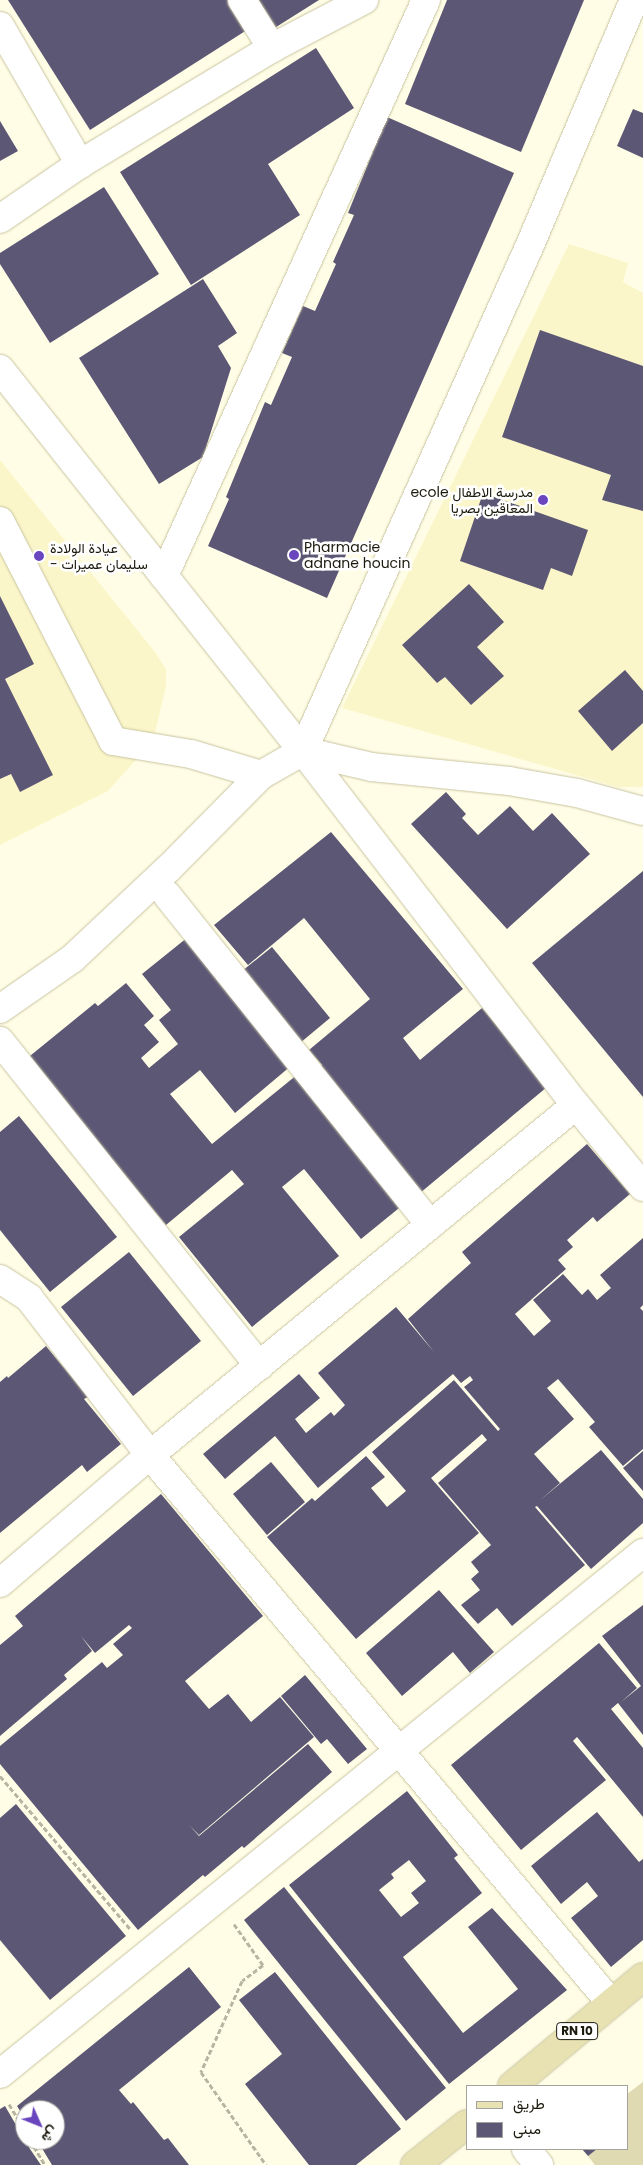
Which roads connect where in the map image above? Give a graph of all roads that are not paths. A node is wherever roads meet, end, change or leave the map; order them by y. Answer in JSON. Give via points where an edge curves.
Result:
{"nodes":[{"id":1,"x":242,"y":0,"type":"edge"},
{"id":2,"x":364,"y":0,"type":"edge"},
{"id":3,"x":426,"y":0,"type":"edge"},
{"id":4,"x":634,"y":0,"type":"edge"},
{"id":5,"x":0,"y":26,"type":"edge"},
{"id":6,"x":272,"y":48,"type":"junction"},
{"id":7,"x":80,"y":164,"type":"junction"},
{"id":8,"x":0,"y":219,"type":"edge"},
{"id":9,"x":0,"y":369,"type":"edge"},
{"id":10,"x":0,"y":521,"type":"edge"},
{"id":11,"x":164,"y":576,"type":"junction"},
{"id":12,"x":303,"y":751,"type":"junction"},
{"id":13,"x":261,"y":775,"type":"junction"},
{"id":14,"x":642,"y":812,"type":"edge"},
{"id":15,"x":167,"y":895,"type":"dead end"},
{"id":16,"x":0,"y":1009,"type":"edge"},
{"id":17,"x":0,"y":1041,"type":"edge"},
{"id":18,"x":576,"y":1105,"type":"junction"},
{"id":19,"x":643,"y":1187,"type":"edge"},
{"id":20,"x":430,"y":1225,"type":"junction"},
{"id":21,"x":0,"y":1280,"type":"edge"},
{"id":22,"x":259,"y":1366,"type":"junction"},
{"id":23,"x":150,"y":1456,"type":"junction"},
{"id":24,"x":643,"y":1553,"type":"edge"},
{"id":25,"x":0,"y":1583,"type":"edge"},
{"id":26,"x":398,"y":1751,"type":"junction"},
{"id":27,"x":643,"y":1977,"type":"edge"},
{"id":28,"x":610,"y":2003,"type":"junction"},
{"id":29,"x":2,"y":2085,"type":"edge"},
{"id":30,"x":513,"y":2085,"type":"edge"},
{"id":31,"x":466,"y":2125,"type":"edge"},
{"id":32,"x":527,"y":2150,"type":"edge"},
{"id":33,"x":415,"y":2165,"type":"edge"},
{"id":34,"x":539,"y":2165,"type":"edge"}],
"edges":[{"from":1,"to":6,"type":"street"},
{"from":2,"to":6,"type":"street"},
{"from":3,"to":11,"type":"street"},
{"from":4,"to":12,"type":"street","via":[[530,245]]},
{"from":5,"to":7,"type":"street"},
{"from":6,"to":7,"type":"street"},
{"from":7,"to":8,"type":"street"},
{"from":9,"to":11,"type":"street"},
{"from":10,"to":13,"type":"street","via":[[112,741],[191,754]]},
{"from":11,"to":12,"type":"street"},
{"from":12,"to":13,"type":"street"},
{"from":12,"to":14,"type":"street","via":[[371,767],[509,781],[577,794]]},
{"from":12,"to":18,"type":"street"},
{"from":13,"to":16,"type":"street","via":[[72,959]]},
{"from":15,"to":20,"type":"street"},
{"from":17,"to":22,"type":"street"},
{"from":18,"to":19,"type":"street"},
{"from":18,"to":20,"type":"street"},
{"from":20,"to":22,"type":"street"},
{"from":21,"to":23,"type":"street","via":[[29,1298]]},
{"from":22,"to":23,"type":"street"},
{"from":23,"to":25,"type":"street"},
{"from":23,"to":26,"type":"street"},
{"from":24,"to":26,"type":"street"},
{"from":26,"to":28,"type":"street"},
{"from":26,"to":29,"type":"street","via":[[150,1952]]},
{"from":27,"to":28,"type":"main road","number":"RN 10"},
{"from":28,"to":30,"type":"main road","number":"RN 10"},
{"from":31,"to":33,"type":"main road"},
{"from":32,"to":34,"type":"street"}]}
